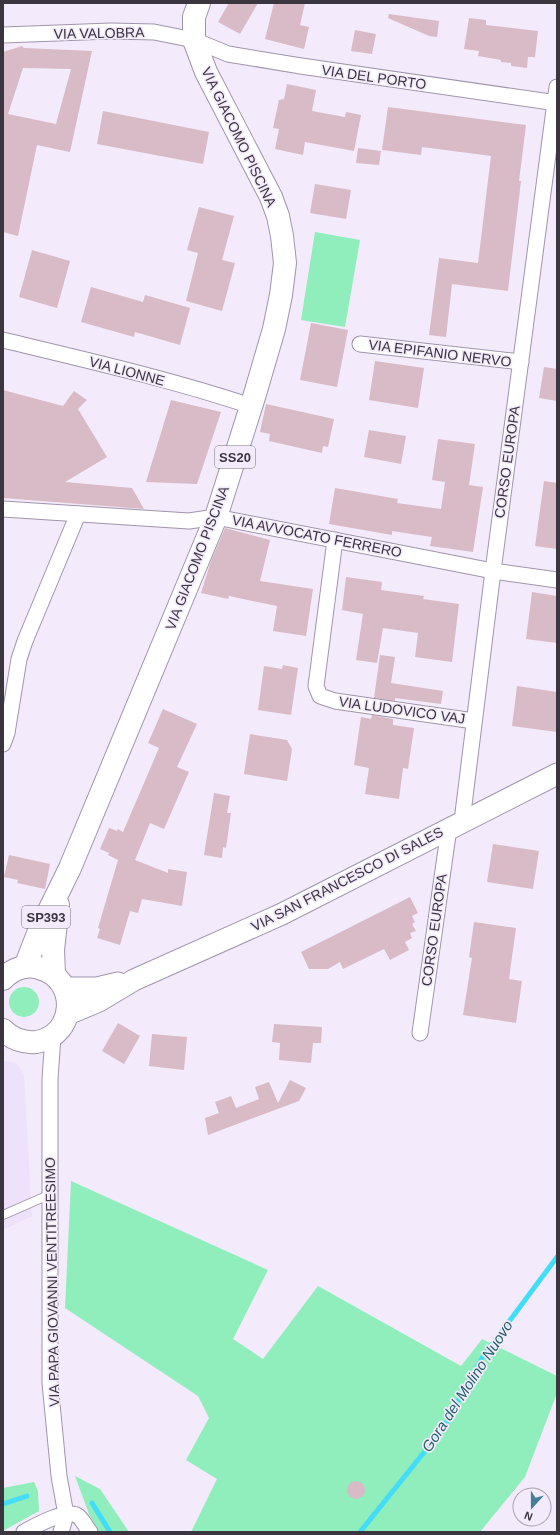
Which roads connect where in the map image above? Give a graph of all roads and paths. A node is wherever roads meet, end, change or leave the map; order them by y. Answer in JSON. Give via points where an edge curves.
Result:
{"nodes":[{"id":1,"x":200,"y":3,"type":"edge"},
{"id":2,"x":3,"y":35,"type":"edge"},
{"id":3,"x":194,"y":40,"type":"junction"},
{"id":4,"x":557,"y":87,"type":"edge"},
{"id":5,"x":556,"y":103,"type":"edge"},
{"id":6,"x":3,"y":340,"type":"edge"},
{"id":7,"x":360,"y":344,"type":"dead end"},
{"id":8,"x":521,"y":362,"type":"junction"},
{"id":9,"x":251,"y":406,"type":"junction"},
{"id":10,"x":3,"y":509,"type":"edge"},
{"id":11,"x":78,"y":514,"type":"junction"},
{"id":12,"x":216,"y":517,"type":"junction"},
{"id":13,"x":335,"y":540,"type":"junction"},
{"id":14,"x":493,"y":571,"type":"junction"},
{"id":15,"x":557,"y":580,"type":"edge"},
{"id":16,"x":474,"y":720,"type":"junction"},
{"id":17,"x":3,"y":744,"type":"edge"},
{"id":18,"x":557,"y":774,"type":"edge"},
{"id":19,"x":455,"y":824,"type":"junction"},
{"id":20,"x":70,"y":868,"type":"junction"},
{"id":21,"x":25,"y":967,"type":"junction"},
{"id":22,"x":3,"y":979,"type":"edge"},
{"id":23,"x":134,"y":980,"type":"junction"},
{"id":24,"x":59,"y":981,"type":"junction"},
{"id":25,"x":68,"y":1014,"type":"junction"},
{"id":26,"x":420,"y":1033,"type":"dead end"},
{"id":27,"x":5,"y":1034,"type":"edge"},
{"id":28,"x":53,"y":1036,"type":"junction"},
{"id":29,"x":30,"y":1042,"type":"junction"},
{"id":30,"x":50,"y":1079,"type":"junction"},
{"id":31,"x":51,"y":1194,"type":"junction"},
{"id":32,"x":3,"y":1215,"type":"edge"},
{"id":33,"x":66,"y":1515,"type":"junction"},
{"id":34,"x":24,"y":1532,"type":"edge"},
{"id":35,"x":61,"y":1532,"type":"edge"},
{"id":36,"x":90,"y":1532,"type":"edge"}],
"edges":[{"from":1,"to":3,"type":"main road","number":"SS20","via":[[194,17]]},
{"from":2,"to":3,"type":"street","name":"VIA VALOBRA","via":[[111,31],[147,32]]},
{"from":3,"to":5,"type":"street","name":"VIA DEL PORTO","via":[[228,54]]},
{"from":3,"to":9,"type":"main road","name":"VIA GIACOMO PISCINA","number":"SS20","via":[[206,72],[271,196],[282,236],[285,263],[282,295]]},
{"from":4,"to":5,"type":"street","name":"CORSO EUROPA"},
{"from":5,"to":8,"type":"street","name":"CORSO EUROPA"},
{"from":6,"to":9,"type":"street","name":"VIA LIONNE","via":[[205,391]]},
{"from":7,"to":8,"type":"street","name":"VIA EPIFANIO NERVO"},
{"from":8,"to":14,"type":"street","name":"CORSO EUROPA"},
{"from":9,"to":12,"type":"main road","name":"VIA GIACOMO PISCINA","number":"SS20"},
{"from":10,"to":11,"type":"street","name":"VIA AVVOCATO FERRERO"},
{"from":11,"to":12,"type":"street","name":"VIA AVVOCATO FERRERO","via":[[189,521]]},
{"from":11,"to":17,"type":"street","via":[[25,641]]},
{"from":12,"to":13,"type":"street","name":"VIA AVVOCATO FERRERO"},
{"from":12,"to":20,"type":"main road","name":"VIA GIACOMO PISCINA","number":"SS20"},
{"from":13,"to":14,"type":"street","name":"VIA AVVOCATO FERRERO"},
{"from":13,"to":16,"type":"street","name":"VIA LUDOVICO VAJ","via":[[316,686],[320,696],[335,701]]},
{"from":14,"to":15,"type":"street","name":"VIA AVVOCATO FERRERO"},
{"from":14,"to":16,"type":"street","name":"CORSO EUROPA"},
{"from":16,"to":19,"type":"street","name":"CORSO EUROPA"},
{"from":18,"to":19,"type":"main road","name":"VIA SAN FRANCESCO DI SALES"},
{"from":19,"to":23,"type":"main road","name":"VIA SAN FRANCESCO DI SALES","via":[[282,914]]},
{"from":19,"to":26,"type":"street","name":"CORSO EUROPA"},
{"from":20,"to":21,"type":"main road","name":"VIA GIACOMO PISCINA","number":"SP393","via":[[40,928]]},
{"from":20,"to":24,"type":"main road","name":"VIA GIACOMO PISCINA","number":"SP393","via":[[58,907],[53,950]]},
{"from":21,"to":22,"type":"main road","via":[[14,970]]},
{"from":21,"to":24,"type":"main road","via":[[45,969]]},
{"from":23,"to":24,"type":"main road","via":[[97,988]]},
{"from":23,"to":25,"type":"main road","via":[[99,1001]]},
{"from":24,"to":25,"type":"main road","name":"VIA GIACOMO PISCINA","via":[[68,1001]]},
{"from":25,"to":28,"type":"main road"},
{"from":27,"to":29,"type":"main road","via":[[19,1041]]},
{"from":28,"to":29,"type":"main road","via":[[42,1041]]},
{"from":28,"to":30,"type":"street","name":"VIA PAPA GIOVANNI VENTITREESIMO"},
{"from":29,"to":30,"type":"street","name":"VIA PAPA GIOVANNI VENTITREESIMO","via":[[43,1060]]},
{"from":30,"to":31,"type":"street","name":"VIA PAPA GIOVANNI VENTITREESIMO"},
{"from":31,"to":32,"type":"lane"},
{"from":31,"to":33,"type":"street","name":"VIA PAPA GIOVANNI VENTITREESIMO","via":[[50,1383],[59,1476]]},
{"from":33,"to":34,"type":"street"},
{"from":33,"to":35,"type":"street","name":"VIA PAPA GIOVANNI VENTITREESIMO"},
{"from":33,"to":36,"type":"street","via":[[77,1515]]}]}
